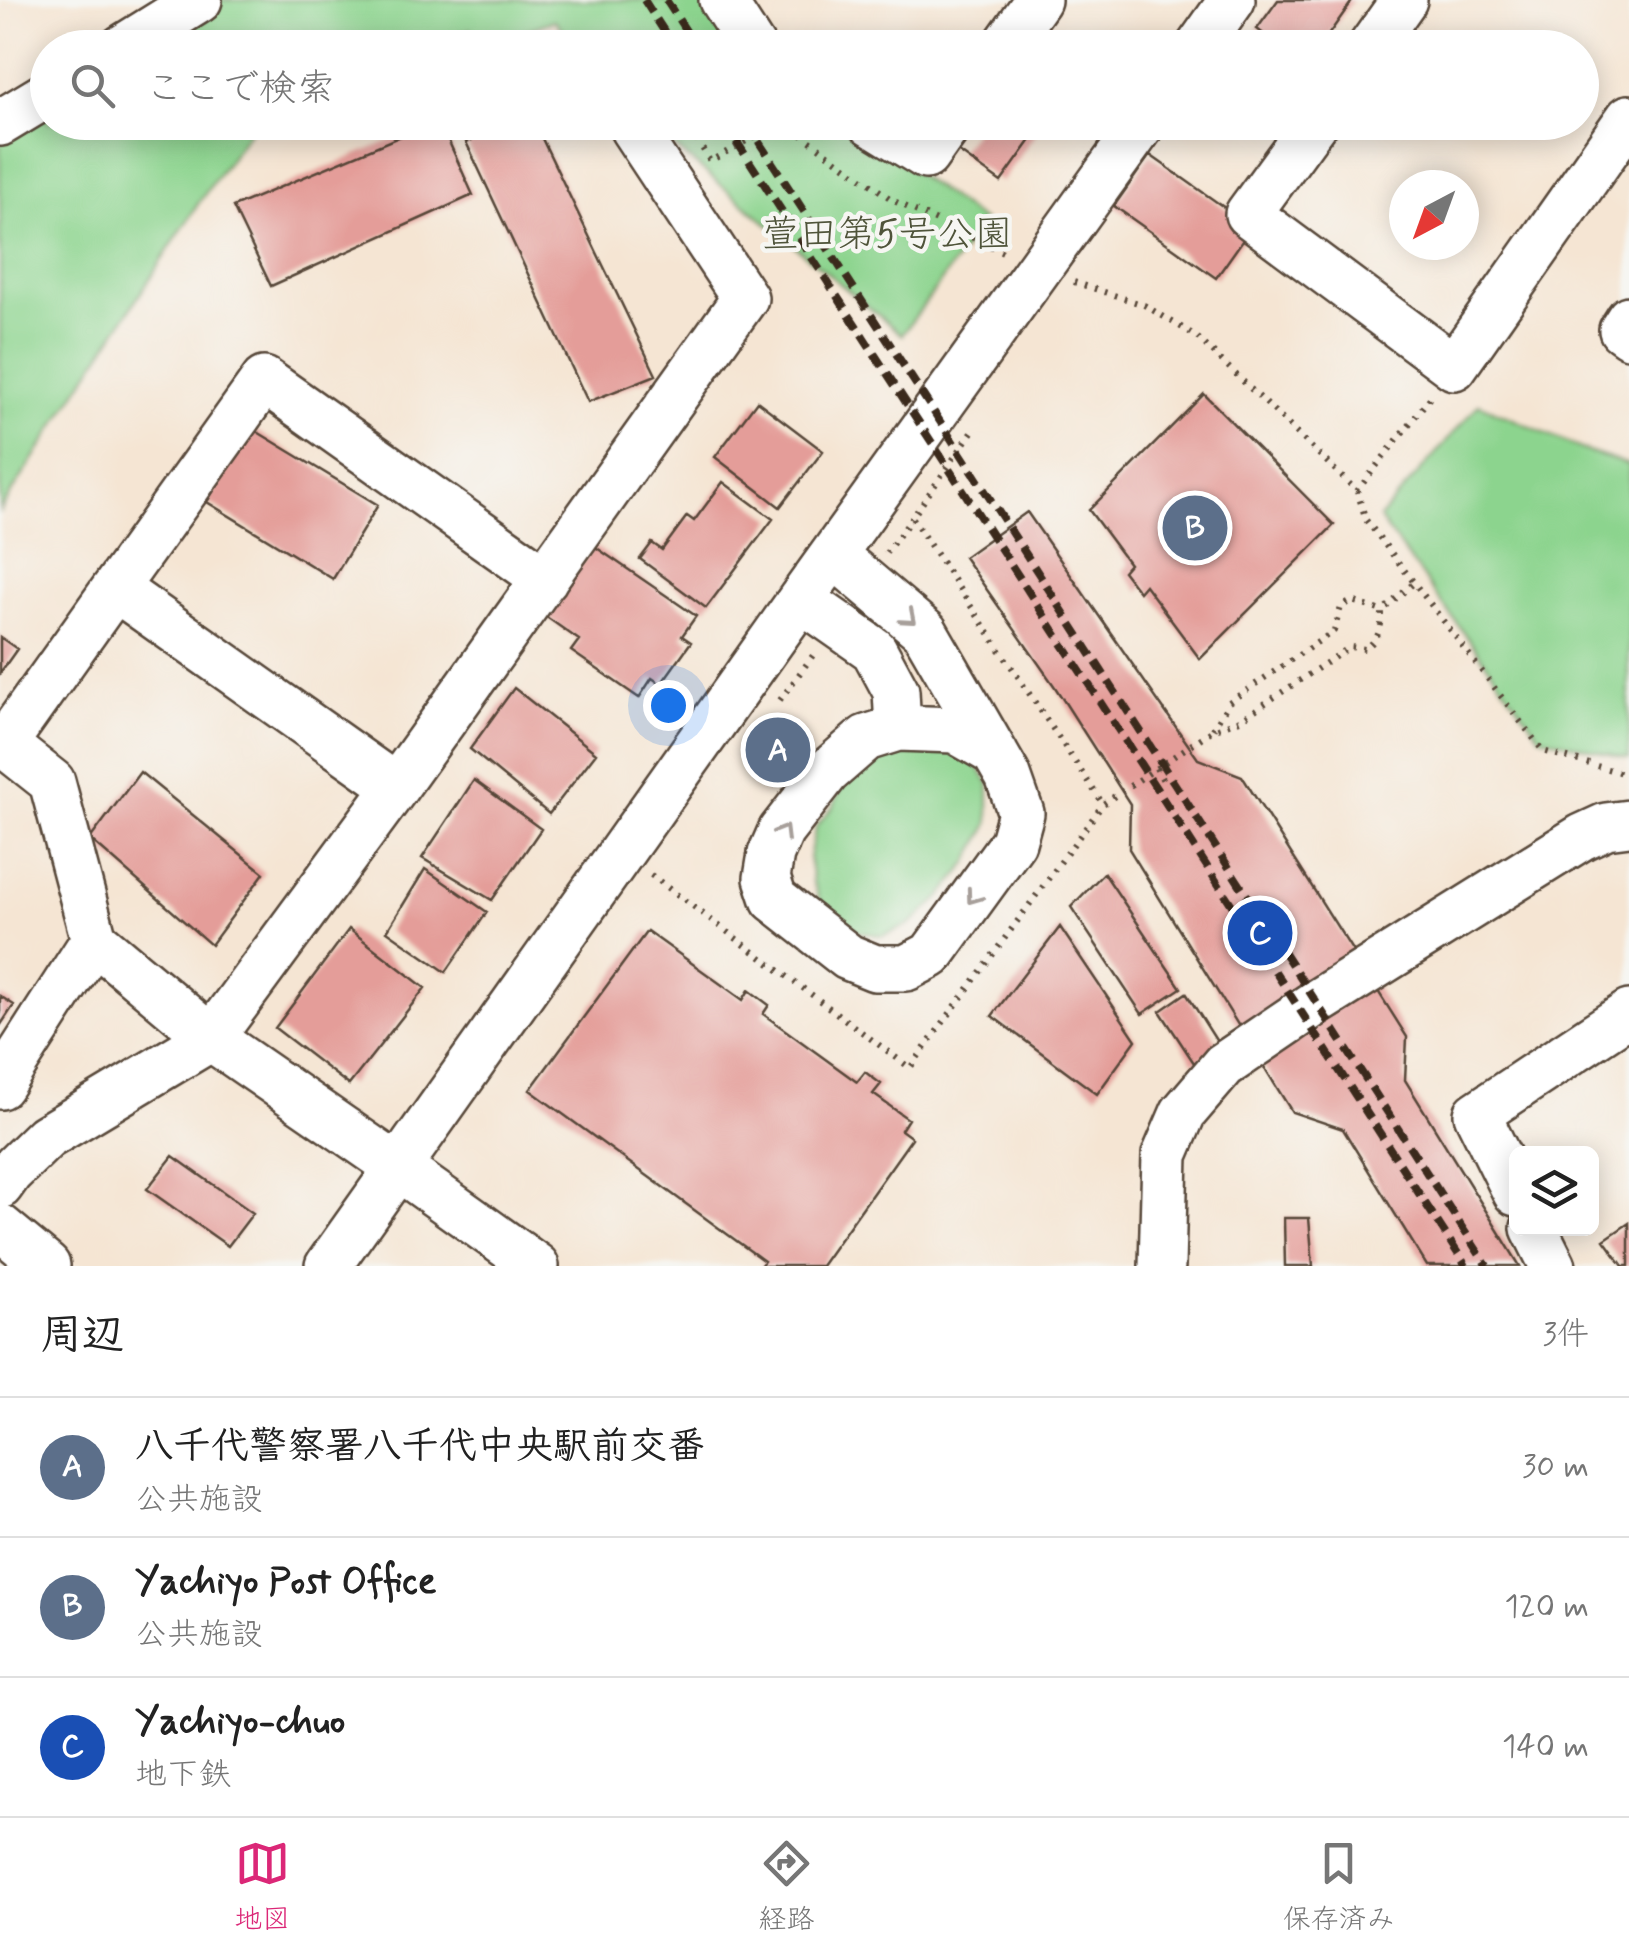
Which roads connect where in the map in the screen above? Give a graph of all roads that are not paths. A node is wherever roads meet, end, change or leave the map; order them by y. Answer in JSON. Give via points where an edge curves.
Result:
{"nodes":[{"id":1,"x":722,"y":0,"type":"edge"},
{"id":2,"x":1038,"y":0,"type":"edge"},
{"id":3,"x":1232,"y":0,"type":"edge"},
{"id":4,"x":1404,"y":0,"type":"edge"},
{"id":5,"x":172,"y":6,"type":"edge"},
{"id":6,"x":143,"y":30,"type":"edge"},
{"id":7,"x":741,"y":30,"type":"edge"},
{"id":8,"x":1017,"y":30,"type":"edge"},
{"id":9,"x":1211,"y":30,"type":"edge"},
{"id":10,"x":1383,"y":30,"type":"edge"},
{"id":11,"x":30,"y":105,"type":"edge"},
{"id":12,"x":1629,"y":118,"type":"edge"},
{"id":13,"x":0,"y":123,"type":"edge"},
{"id":14,"x":640,"y":140,"type":"edge"},
{"id":15,"x":900,"y":140,"type":"edge"},
{"id":16,"x":937,"y":140,"type":"edge"},
{"id":17,"x":1131,"y":140,"type":"edge"},
{"id":18,"x":1302,"y":140,"type":"edge"},
{"id":19,"x":1629,"y":318,"type":"edge"},
{"id":20,"x":1629,"y":335,"type":"edge"},
{"id":21,"x":834,"y":555,"type":"junction"},
{"id":22,"x":544,"y":579,"type":"junction"},
{"id":23,"x":115,"y":588,"type":"junction"},
{"id":24,"x":801,"y":599,"type":"junction"},
{"id":25,"x":898,"y":728,"type":"junction"},
{"id":26,"x":2,"y":745,"type":"edge"},
{"id":27,"x":995,"y":752,"type":"junction"},
{"id":28,"x":396,"y":787,"type":"junction"},
{"id":29,"x":1629,"y":822,"type":"edge"},
{"id":30,"x":94,"y":940,"type":"junction"},
{"id":31,"x":1629,"y":1013,"type":"edge"},
{"id":32,"x":211,"y":1038,"type":"junction"},
{"id":33,"x":0,"y":1086,"type":"edge"},
{"id":34,"x":399,"y":1168,"type":"junction"},
{"id":35,"x":1509,"y":1179,"type":"edge"},
{"id":36,"x":0,"y":1186,"type":"edge"},
{"id":37,"x":0,"y":1226,"type":"edge"},
{"id":38,"x":1538,"y":1236,"type":"edge"},
{"id":39,"x":48,"y":1266,"type":"edge"},
{"id":40,"x":328,"y":1266,"type":"edge"},
{"id":41,"x":536,"y":1266,"type":"edge"},
{"id":42,"x":1162,"y":1266,"type":"edge"},
{"id":43,"x":1553,"y":1266,"type":"edge"}],
"edges":[{"from":1,"to":7,"type":"street"},
{"from":2,"to":8,"type":"street"},
{"from":3,"to":9,"type":"street"},
{"from":4,"to":10,"type":"street"},
{"from":5,"to":6,"type":"street"},
{"from":11,"to":13,"type":"street"},
{"from":12,"to":18,"type":"street","via":[[1454,367],[1248,214]]},
{"from":14,"to":22,"type":"street","via":[[745,298]]},
{"from":15,"to":16,"type":"street","via":[[926,156]]},
{"from":17,"to":21,"type":"street"},
{"from":19,"to":20,"type":"street","via":[[1622,330]]},
{"from":21,"to":24,"type":"street"},
{"from":21,"to":27,"type":"street","one_way":true,"via":[[924,632]]},
{"from":22,"to":23,"type":"street","via":[[264,380]]},
{"from":22,"to":28,"type":"street"},
{"from":23,"to":26,"type":"street"},
{"from":23,"to":28,"type":"street"},
{"from":24,"to":25,"type":"street","via":[[874,650],[896,691]]},
{"from":24,"to":34,"type":"street"},
{"from":25,"to":27,"type":"street","via":[[955,730]]},
{"from":27,"to":25,"type":"street","one_way":true,"via":[[1021,813],[1013,842],[932,955],[906,968],[875,968],[848,957],[774,899],[767,878],[782,830],[827,772],[866,738]]},
{"from":26,"to":30,"type":"street","via":[[52,782]]},
{"from":28,"to":32,"type":"street"},
{"from":29,"to":42,"type":"street","via":[[1582,837],[1224,1065],[1183,1114],[1166,1155]]},
{"from":30,"to":32,"type":"street"},
{"from":30,"to":33,"type":"street"},
{"from":31,"to":35,"type":"street","via":[[1477,1114]]},
{"from":32,"to":34,"type":"street"},
{"from":32,"to":36,"type":"street","via":[[46,1137]]},
{"from":34,"to":40,"type":"street"},
{"from":34,"to":41,"type":"street"},
{"from":37,"to":39,"type":"street"},
{"from":38,"to":43,"type":"street"}]}
